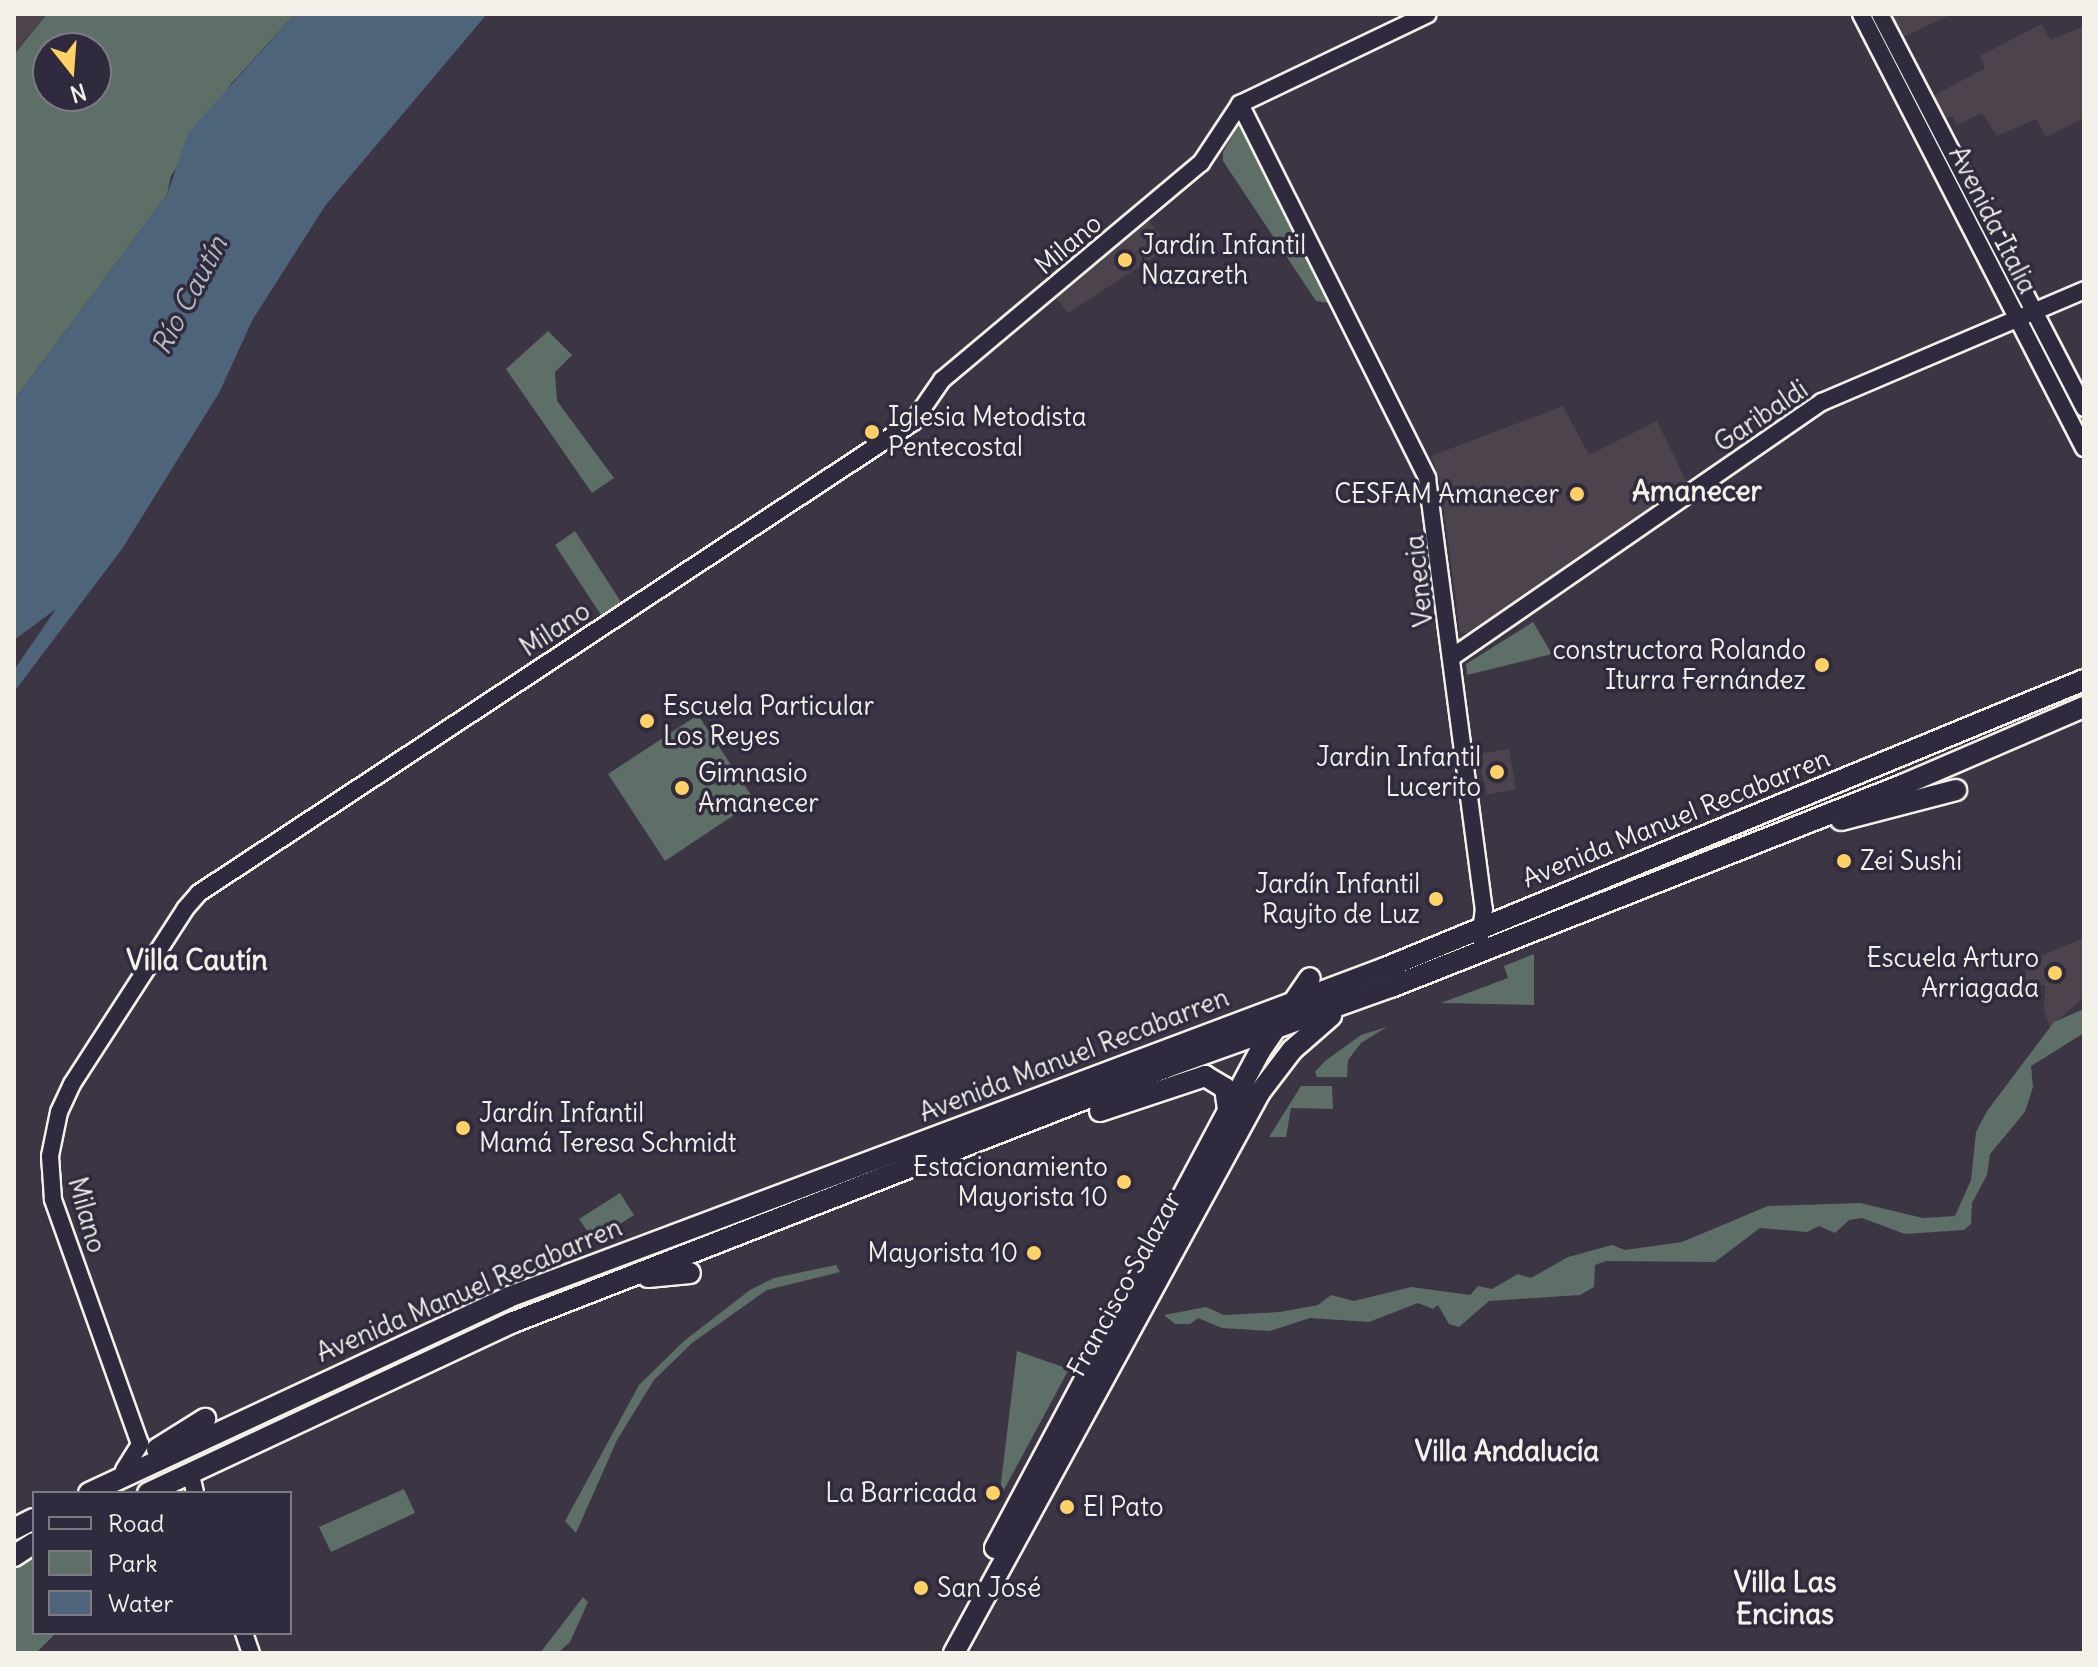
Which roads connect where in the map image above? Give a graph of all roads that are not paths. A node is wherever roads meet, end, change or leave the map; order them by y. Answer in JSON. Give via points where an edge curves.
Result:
{"nodes":[{"id":1,"x":1428,"y":14,"type":"edge"},
{"id":2,"x":1861,"y":14,"type":"edge"},
{"id":3,"x":1880,"y":14,"type":"edge"},
{"id":4,"x":1240,"y":104,"type":"junction"},
{"id":5,"x":2084,"y":290,"type":"edge"},
{"id":6,"x":2034,"y":310,"type":"junction"},
{"id":7,"x":2016,"y":317,"type":"junction"},
{"id":8,"x":2084,"y":408,"type":"edge"},
{"id":9,"x":2084,"y":448,"type":"edge"},
{"id":10,"x":1452,"y":657,"type":"junction"},
{"id":11,"x":2084,"y":670,"type":"edge"},
{"id":12,"x":2084,"y":680,"type":"edge"},
{"id":13,"x":2021,"y":705,"type":"junction"},
{"id":14,"x":2084,"y":707,"type":"edge"},
{"id":15,"x":1933,"y":740,"type":"junction"},
{"id":16,"x":1840,"y":765,"type":"dead end"},
{"id":17,"x":1956,"y":790,"type":"dead end"},
{"id":18,"x":1732,"y":849,"type":"junction"},
{"id":19,"x":1484,"y":918,"type":"junction"},
{"id":20,"x":1477,"y":951,"type":"junction"},
{"id":21,"x":1310,"y":978,"type":"dead end"},
{"id":22,"x":1391,"y":987,"type":"junction"},
{"id":23,"x":1290,"y":1003,"type":"junction"},
{"id":24,"x":1272,"y":1030,"type":"junction"},
{"id":25,"x":1160,"y":1060,"type":"junction"},
{"id":26,"x":1068,"y":1070,"type":"dead end"},
{"id":27,"x":1228,"y":1109,"type":"junction"},
{"id":28,"x":643,"y":1243,"type":"junction"},
{"id":29,"x":579,"y":1257,"type":"dead end"},
{"id":30,"x":690,"y":1273,"type":"dead end"},
{"id":31,"x":620,"y":1280,"type":"junction"},
{"id":32,"x":455,"y":1319,"type":"junction"},
{"id":33,"x":414,"y":1365,"type":"junction"},
{"id":34,"x":205,"y":1419,"type":"dead end"},
{"id":35,"x":230,"y":1427,"type":"junction"},
{"id":36,"x":124,"y":1470,"type":"junction"},
{"id":37,"x":193,"y":1484,"type":"edge"},
{"id":38,"x":96,"y":1490,"type":"edge"},
{"id":39,"x":158,"y":1491,"type":"edge"},
{"id":40,"x":32,"y":1520,"type":"edge"},
{"id":41,"x":14,"y":1529,"type":"edge"},
{"id":42,"x":32,"y":1543,"type":"edge"},
{"id":43,"x":14,"y":1553,"type":"edge"},
{"id":44,"x":939,"y":1653,"type":"edge"},
{"id":45,"x":954,"y":1653,"type":"edge"}],
"edges":[{"from":1,"to":4,"type":"street"},
{"from":2,"to":7,"type":"street","name":"Avenida Italia"},
{"from":3,"to":6,"type":"street","name":"Avenida Italia"},
{"from":4,"to":10,"type":"street","name":"Venecia","via":[[1421,459],[1435,512]]},
{"from":4,"to":36,"type":"street","name":"Milano","via":[[1201,163],[942,380],[913,422],[199,893],[185,909],[72,1084],[59,1112],[50,1156],[53,1199],[140,1444]]},
{"from":5,"to":6,"type":"street","name":"Garibaldi"},
{"from":6,"to":7,"type":"street","name":"Garibaldi"},
{"from":6,"to":8,"type":"street","name":"Avenida Italia"},
{"from":7,"to":9,"type":"street","name":"Avenida Italia"},
{"from":7,"to":10,"type":"street","name":"Garibaldi","via":[[1857,384],[1809,410]]},
{"from":10,"to":19,"type":"street","name":"Venecia"},
{"from":11,"to":13,"type":"main road"},
{"from":12,"to":13,"type":"main road","name":"Avenida Manuel Recabarren"},
{"from":13,"to":15,"type":"main road","name":"Avenida Manuel Recabarren"},
{"from":14,"to":18,"type":"main road","name":"Avenida Manuel Recabarren","via":[[1905,784]]},
{"from":15,"to":16,"type":"main road"},
{"from":15,"to":19,"type":"main road","name":"Avenida Manuel Recabarren"},
{"from":17,"to":18,"type":"main road"},
{"from":18,"to":20,"type":"main road","name":"Avenida Manuel Recabarren"},
{"from":19,"to":20,"type":"street","name":"Venecia"},
{"from":19,"to":23,"type":"main road","name":"Avenida Manuel Recabarren"},
{"from":20,"to":22,"type":"main road","name":"Avenida Manuel Recabarren"},
{"from":21,"to":23,"type":"main road","name":"Francisco Salazar"},
{"from":22,"to":24,"type":"main road","name":"Avenida Manuel Recabarren"},
{"from":22,"to":45,"type":"main road","name":"Francisco Salazar","via":[[1320,1023],[1260,1092]]},
{"from":23,"to":24,"type":"main road","name":"Francisco Salazar"},
{"from":23,"to":25,"type":"main road","name":"Avenida Manuel Recabarren"},
{"from":24,"to":25,"type":"main road","name":"Avenida Manuel Recabarren"},
{"from":24,"to":27,"type":"main road","name":"Francisco Salazar"},
{"from":25,"to":26,"type":"main road"},
{"from":25,"to":27,"type":"main road","via":[[1100,1111],[1205,1076],[1225,1088]]},
{"from":25,"to":28,"type":"main road","name":"Avenida Manuel Recabarren"},
{"from":25,"to":31,"type":"main road","name":"Avenida Manuel Recabarren"},
{"from":27,"to":44,"type":"main road","name":"Francisco Salazar"},
{"from":28,"to":29,"type":"main road"},
{"from":28,"to":32,"type":"main road","name":"Avenida Manuel Recabarren"},
{"from":30,"to":31,"type":"main road"},
{"from":31,"to":33,"type":"main road","name":"Avenida Manuel Recabarren"},
{"from":32,"to":33,"type":"main road","via":[[438,1348]]},
{"from":32,"to":35,"type":"main road","name":"Avenida Manuel Recabarren"},
{"from":33,"to":37,"type":"main road","name":"Avenida Manuel Recabarren"},
{"from":34,"to":36,"type":"main road"},
{"from":35,"to":37,"type":"main road"},
{"from":35,"to":38,"type":"main road","name":"Avenida Manuel Recabarren"},
{"from":36,"to":38,"type":"main road"},
{"from":37,"to":38,"type":"main road"},
{"from":37,"to":39,"type":"main road","name":"Avenida Manuel Recabarren"},
{"from":40,"to":41,"type":"main road"},
{"from":42,"to":43,"type":"main road"}]}
